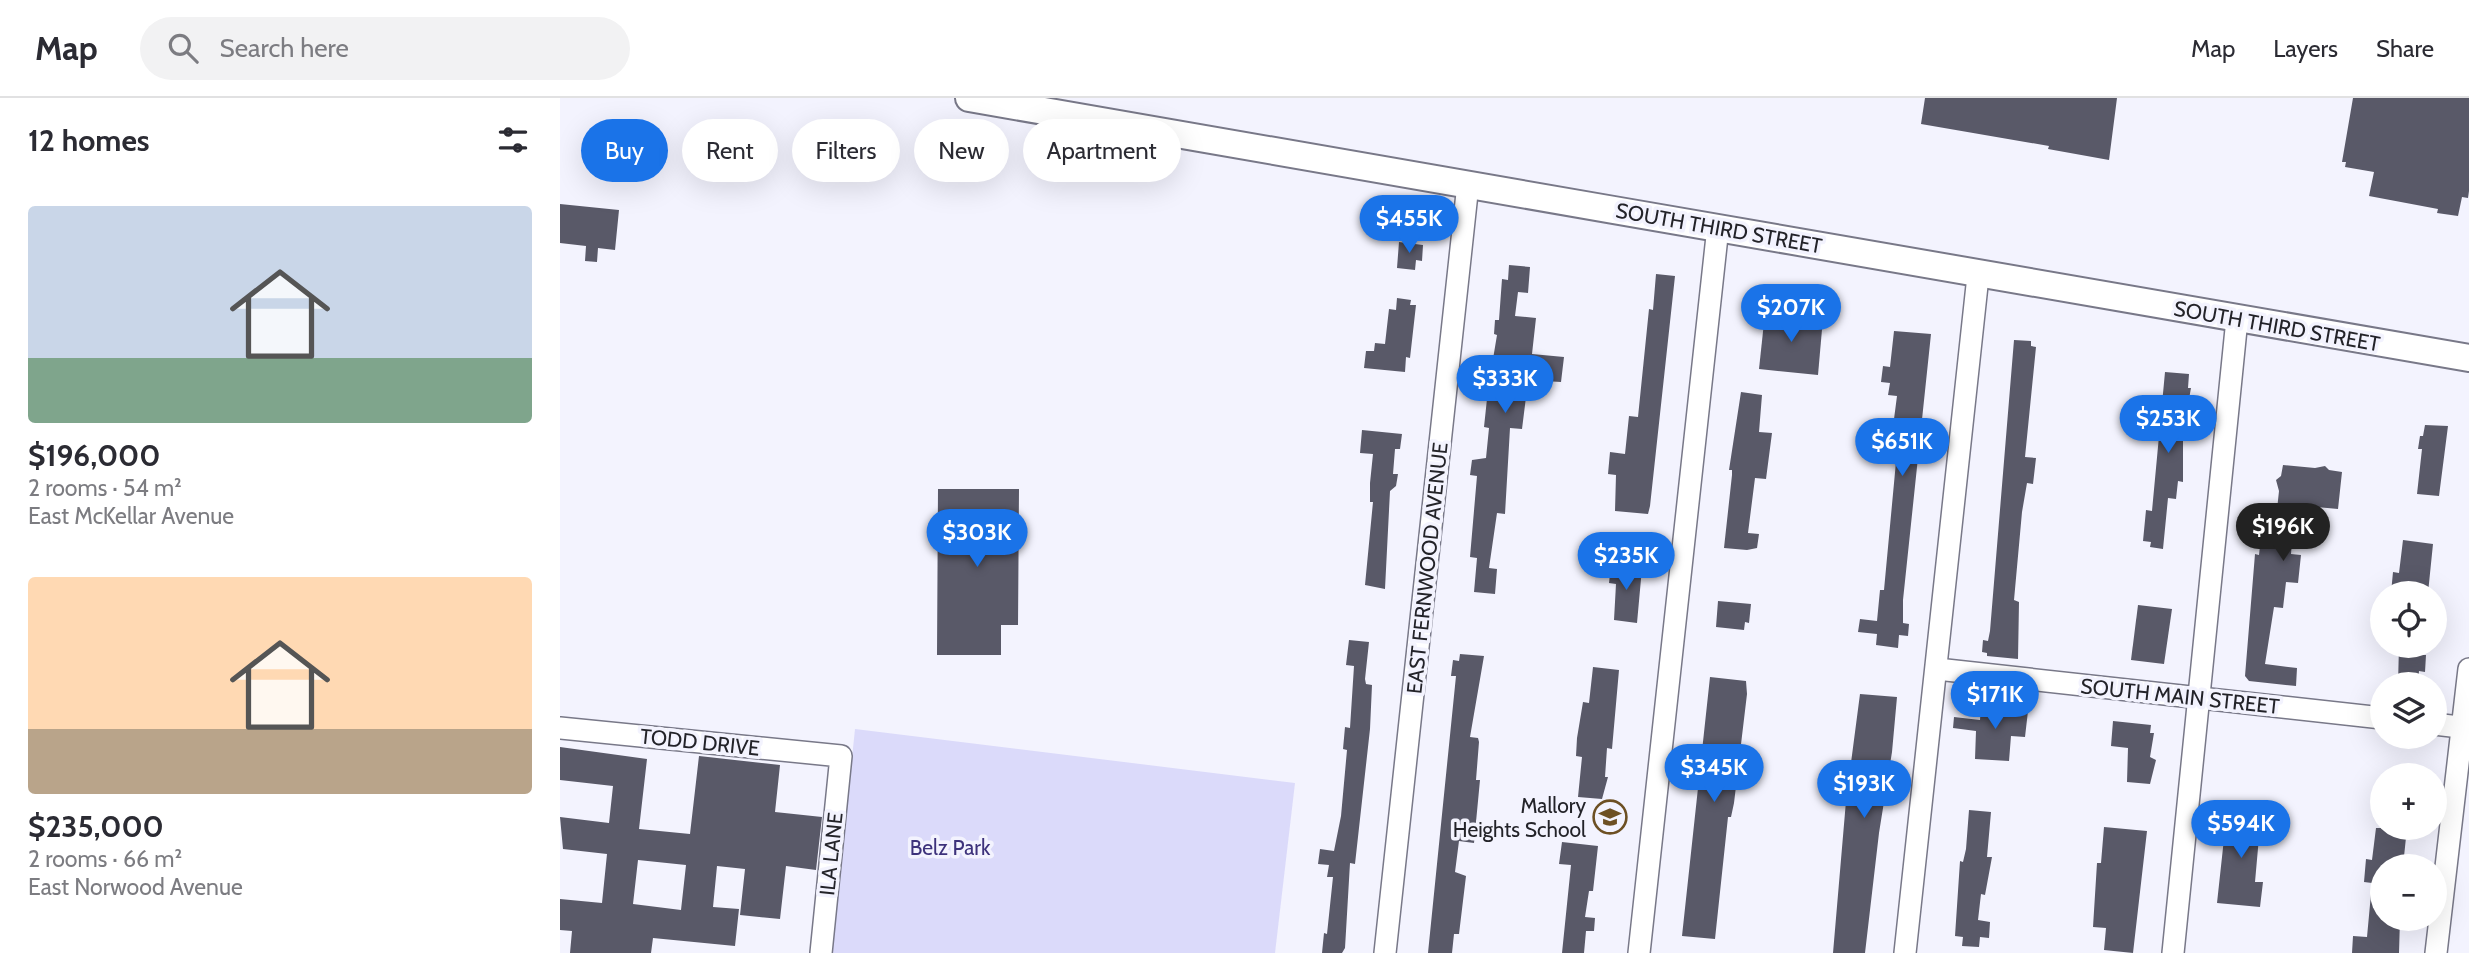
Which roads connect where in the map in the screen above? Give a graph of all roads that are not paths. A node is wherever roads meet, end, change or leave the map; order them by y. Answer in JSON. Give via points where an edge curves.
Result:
{"nodes":[{"id":1,"x":969,"y":98,"type":"edge"},
{"id":2,"x":1468,"y":184,"type":"junction"},
{"id":3,"x":1718,"y":228,"type":"junction"},
{"id":4,"x":1978,"y":276,"type":"junction"},
{"id":5,"x":2237,"y":319,"type":"junction"},
{"id":6,"x":2469,"y":358,"type":"edge"},
{"id":7,"x":1937,"y":669,"type":"junction"},
{"id":8,"x":2469,"y":669,"type":"edge"},
{"id":9,"x":2200,"y":697,"type":"junction"},
{"id":10,"x":2370,"y":717,"type":"edge"},
{"id":11,"x":2447,"y":726,"type":"edge"},
{"id":12,"x":560,"y":728,"type":"edge"},
{"id":13,"x":2466,"y":728,"type":"edge"},
{"id":14,"x":841,"y":756,"type":"joint"},
{"id":15,"x":821,"y":953,"type":"edge"},
{"id":16,"x":1385,"y":953,"type":"edge"},
{"id":17,"x":1639,"y":953,"type":"edge"},
{"id":18,"x":1905,"y":953,"type":"edge"},
{"id":19,"x":2173,"y":953,"type":"edge"},
{"id":20,"x":2436,"y":953,"type":"edge"}],
"edges":[{"from":1,"to":2,"type":"main road","name":"SOUTH THIRD STREET"},
{"from":2,"to":3,"type":"main road","name":"SOUTH THIRD STREET"},
{"from":2,"to":16,"type":"street","name":"EAST FERNWOOD AVENUE"},
{"from":3,"to":4,"type":"main road","name":"SOUTH THIRD STREET"},
{"from":3,"to":17,"type":"street"},
{"from":4,"to":5,"type":"main road","name":"SOUTH THIRD STREET"},
{"from":4,"to":7,"type":"street"},
{"from":5,"to":6,"type":"main road","name":"SOUTH THIRD STREET"},
{"from":5,"to":9,"type":"street"},
{"from":7,"to":9,"type":"street","name":"SOUTH MAIN STREET"},
{"from":7,"to":18,"type":"street"},
{"from":8,"to":13,"type":"street"},
{"from":9,"to":10,"type":"street","name":"SOUTH MAIN STREET"},
{"from":9,"to":19,"type":"street"},
{"from":11,"to":13,"type":"street"},
{"from":12,"to":14,"type":"street","name":"TODD DRIVE"},
{"from":13,"to":20,"type":"street"},
{"from":14,"to":15,"type":"street","name":"ILA LANE"}]}
